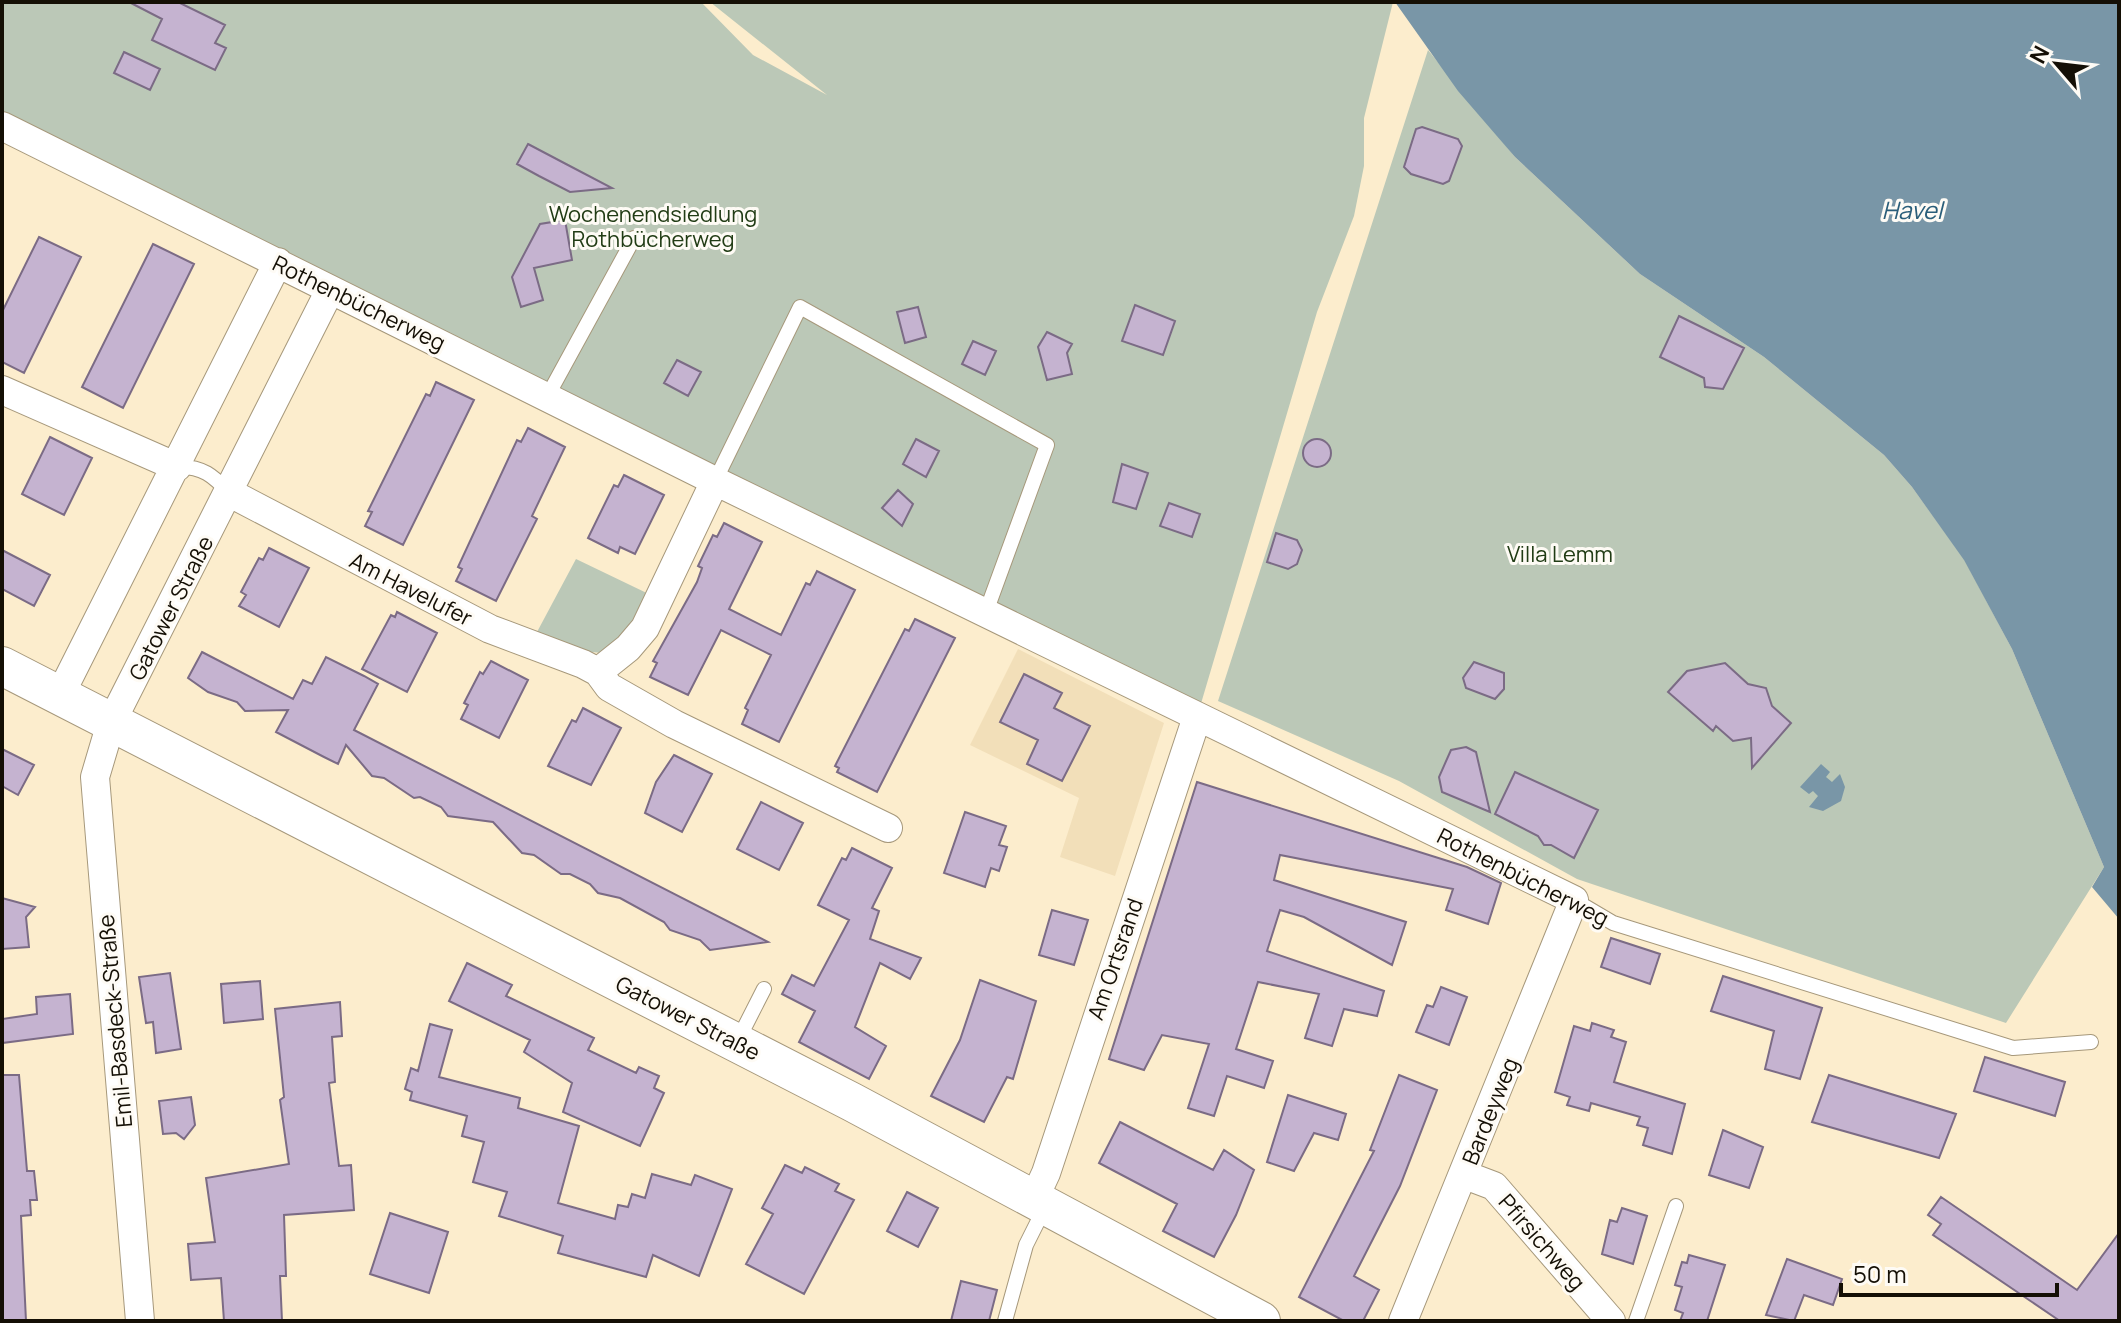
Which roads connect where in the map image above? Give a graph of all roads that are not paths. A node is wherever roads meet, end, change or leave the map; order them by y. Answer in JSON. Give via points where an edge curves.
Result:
{"nodes":[{"id":1,"x":2,"y":126,"type":"edge"},
{"id":2,"x":634,"y":238,"type":"dead end"},
{"id":3,"x":278,"y":262,"type":"junction"},
{"id":4,"x":330,"y":290,"type":"junction"},
{"id":5,"x":2,"y":390,"type":"edge"},
{"id":6,"x":547,"y":397,"type":"junction"},
{"id":7,"x":177,"y":467,"type":"junction"},
{"id":8,"x":715,"y":481,"type":"junction"},
{"id":9,"x":230,"y":493,"type":"junction"},
{"id":10,"x":986,"y":612,"type":"junction"},
{"id":11,"x":2,"y":666,"type":"edge"},
{"id":12,"x":598,"y":672,"type":"junction"},
{"id":13,"x":60,"y":695,"type":"junction"},
{"id":14,"x":1197,"y":717,"type":"junction"},
{"id":15,"x":111,"y":723,"type":"junction"},
{"id":16,"x":888,"y":828,"type":"dead end"},
{"id":17,"x":1574,"y":900,"type":"junction"},
{"id":18,"x":764,"y":989,"type":"dead end"},
{"id":19,"x":2091,"y":1042,"type":"dead end"},
{"id":20,"x":737,"y":1043,"type":"junction"},
{"id":21,"x":1465,"y":1175,"type":"junction"},
{"id":22,"x":1039,"y":1204,"type":"junction"},
{"id":23,"x":1676,"y":1206,"type":"dead end"},
{"id":24,"x":140,"y":1321,"type":"edge"},
{"id":25,"x":1005,"y":1321,"type":"edge"},
{"id":26,"x":1261,"y":1321,"type":"edge"},
{"id":27,"x":1403,"y":1321,"type":"edge"},
{"id":28,"x":1611,"y":1321,"type":"edge"},
{"id":29,"x":1636,"y":1321,"type":"edge"}],
"edges":[{"from":1,"to":3,"type":"street","name":"Rothenbücherweg"},
{"from":2,"to":6,"type":"lane"},
{"from":3,"to":4,"type":"street","name":"Rothenbücherweg"},
{"from":3,"to":7,"type":"street"},
{"from":4,"to":6,"type":"street","name":"Rothenbücherweg"},
{"from":4,"to":9,"type":"street","name":"Gatower Straße"},
{"from":5,"to":7,"type":"street"},
{"from":6,"to":8,"type":"street","name":"Rothenbücherweg"},
{"from":7,"to":9,"type":"lane","via":[[212,473]]},
{"from":7,"to":13,"type":"street"},
{"from":8,"to":10,"type":"street","name":"Rothenbücherweg"},
{"from":8,"to":10,"type":"lane","via":[[800,307],[1047,445]]},
{"from":8,"to":12,"type":"street","via":[[645,628]]},
{"from":9,"to":12,"type":"street","name":"Am Havelufer","via":[[490,629]]},
{"from":9,"to":15,"type":"street","name":"Gatower Straße"},
{"from":10,"to":14,"type":"street","name":"Rothenbücherweg"},
{"from":11,"to":13,"type":"main road","name":"Gatower Straße"},
{"from":12,"to":16,"type":"street","name":"Am Havelufer","via":[[609,687],[674,724]]},
{"from":13,"to":15,"type":"main road","name":"Gatower Straße"},
{"from":14,"to":17,"type":"street","name":"Rothenbücherweg"},
{"from":14,"to":22,"type":"street","name":"Am Ortsrand"},
{"from":15,"to":20,"type":"main road","name":"Gatower Straße"},
{"from":15,"to":24,"type":"street","name":"Emil-Basdeck-Straße","via":[[95,777]]},
{"from":17,"to":19,"type":"lane","name":"Rothenbücherweg","via":[[1613,923],[2013,1048]]},
{"from":17,"to":21,"type":"street","name":"Bardeyweg"},
{"from":18,"to":20,"type":"lane"},
{"from":20,"to":22,"type":"main road","name":"Gatower Straße"},
{"from":21,"to":27,"type":"street","name":"Bardeyweg"},
{"from":21,"to":28,"type":"street","name":"Pfirsichweg","via":[[1494,1186]]},
{"from":22,"to":25,"type":"lane"},
{"from":22,"to":26,"type":"main road","name":"Gatower Straße"},
{"from":23,"to":29,"type":"lane"}]}
